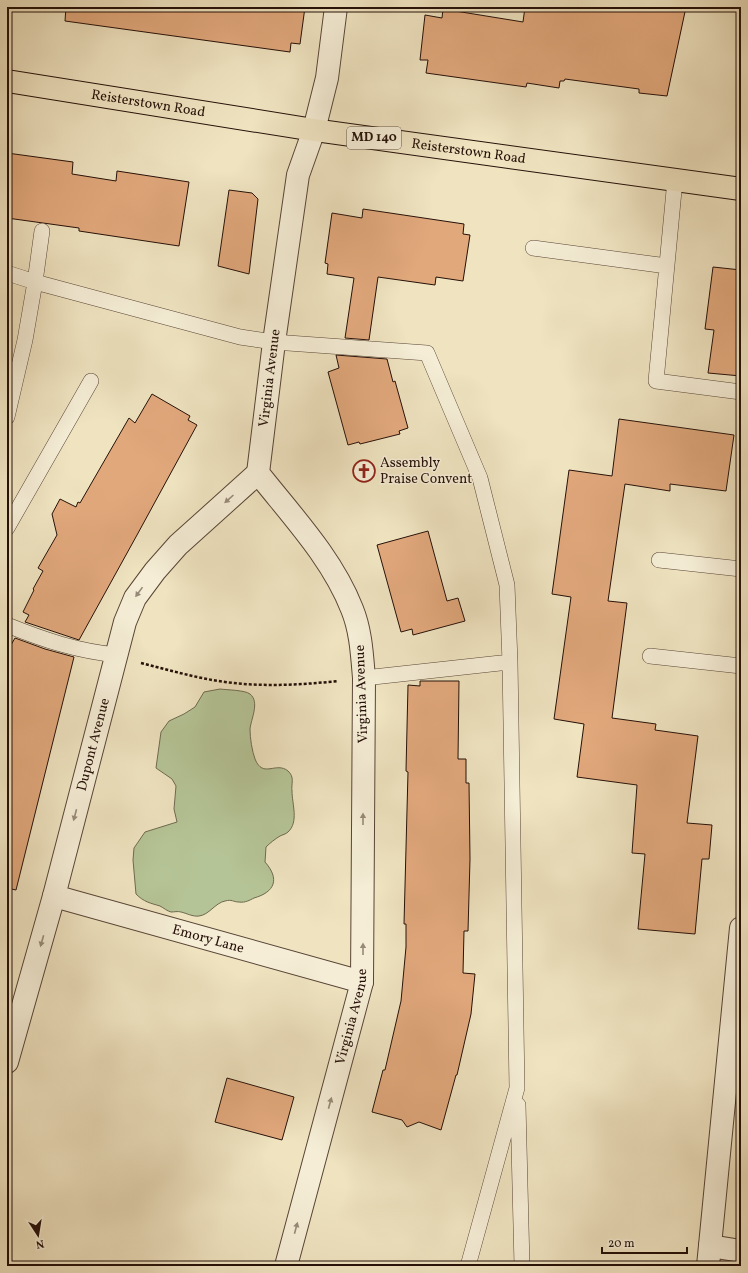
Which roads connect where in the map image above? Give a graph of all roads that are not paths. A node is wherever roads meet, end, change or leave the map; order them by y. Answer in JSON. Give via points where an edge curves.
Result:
{"nodes":[{"id":1,"x":336,"y":7,"type":"edge"},
{"id":2,"x":7,"y":81,"type":"edge"},
{"id":3,"x":314,"y":130,"type":"junction"},
{"id":4,"x":675,"y":180,"type":"junction"},
{"id":5,"x":741,"y":189,"type":"edge"},
{"id":6,"x":42,"y":231,"type":"dead end"},
{"id":7,"x":533,"y":248,"type":"dead end"},
{"id":8,"x":667,"y":266,"type":"junction"},
{"id":9,"x":7,"y":273,"type":"edge"},
{"id":10,"x":35,"y":282,"type":"junction"},
{"id":11,"x":274,"y":342,"type":"junction"},
{"id":12,"x":91,"y":381,"type":"dead end"},
{"id":13,"x":741,"y":392,"type":"edge"},
{"id":14,"x":7,"y":417,"type":"edge"},
{"id":15,"x":258,"y":473,"type":"junction"},
{"id":16,"x":7,"y":528,"type":"edge"},
{"id":17,"x":659,"y":560,"type":"dead end"},
{"id":18,"x":741,"y":569,"type":"edge"},
{"id":19,"x":7,"y":626,"type":"edge"},
{"id":20,"x":116,"y":655,"type":"junction"},
{"id":21,"x":650,"y":656,"type":"dead end"},
{"id":22,"x":510,"y":662,"type":"junction"},
{"id":23,"x":741,"y":666,"type":"edge"},
{"id":24,"x":364,"y":678,"type":"junction"},
{"id":25,"x":54,"y":896,"type":"junction"},
{"id":26,"x":741,"y":928,"type":"edge"},
{"id":27,"x":362,"y":982,"type":"junction"},
{"id":28,"x":7,"y":1062,"type":"edge"},
{"id":29,"x":517,"y":1088,"type":"junction"},
{"id":30,"x":741,"y":1250,"type":"edge"},
{"id":31,"x":709,"y":1256,"type":"edge"},
{"id":32,"x":286,"y":1266,"type":"edge"},
{"id":33,"x":468,"y":1266,"type":"edge"},
{"id":34,"x":522,"y":1266,"type":"edge"}],
"edges":[{"from":1,"to":3,"type":"street","name":"Virginia Avenue","via":[[327,78]]},
{"from":2,"to":3,"type":"main road","name":"Reisterstown Road","number":"MD 140"},
{"from":3,"to":4,"type":"main road","name":"Reisterstown Road","number":"MD 140"},
{"from":3,"to":11,"type":"street","name":"Virginia Avenue","via":[[298,175]]},
{"from":4,"to":5,"type":"main road","name":"Reisterstown Road","number":"MD 140"},
{"from":4,"to":8,"type":"lane"},
{"from":6,"to":10,"type":"lane"},
{"from":7,"to":8,"type":"lane"},
{"from":8,"to":13,"type":"lane","via":[[656,381]]},
{"from":9,"to":10,"type":"lane"},
{"from":10,"to":11,"type":"lane","via":[[240,337]]},
{"from":10,"to":14,"type":"lane"},
{"from":11,"to":15,"type":"street","name":"Virginia Avenue"},
{"from":11,"to":22,"type":"lane","via":[[427,353],[480,478],[507,585]]},
{"from":12,"to":16,"type":"lane"},
{"from":15,"to":20,"type":"street","name":"Dupont Avenue","one_way":true,"via":[[178,545],[155,571],[135,598]]},
{"from":15,"to":24,"type":"street","name":"Virginia Avenue","via":[[322,554],[340,583],[352,610],[360,638]]},
{"from":17,"to":18,"type":"lane"},
{"from":19,"to":20,"type":"lane","via":[[51,642],[94,653]]},
{"from":20,"to":25,"type":"street","name":"Dupont Avenue","one_way":true},
{"from":21,"to":23,"type":"lane"},
{"from":22,"to":24,"type":"lane"},
{"from":22,"to":29,"type":"lane"},
{"from":27,"to":24,"type":"street","name":"Virginia Avenue","one_way":true},
{"from":25,"to":27,"type":"street","name":"Emory Lane"},
{"from":25,"to":28,"type":"street","name":"Dupont Avenue","one_way":true},
{"from":26,"to":31,"type":"street"},
{"from":32,"to":27,"type":"street","name":"Virginia Avenue","one_way":true},
{"from":29,"to":33,"type":"lane"},
{"from":29,"to":34,"type":"lane"},
{"from":30,"to":31,"type":"street"}]}
